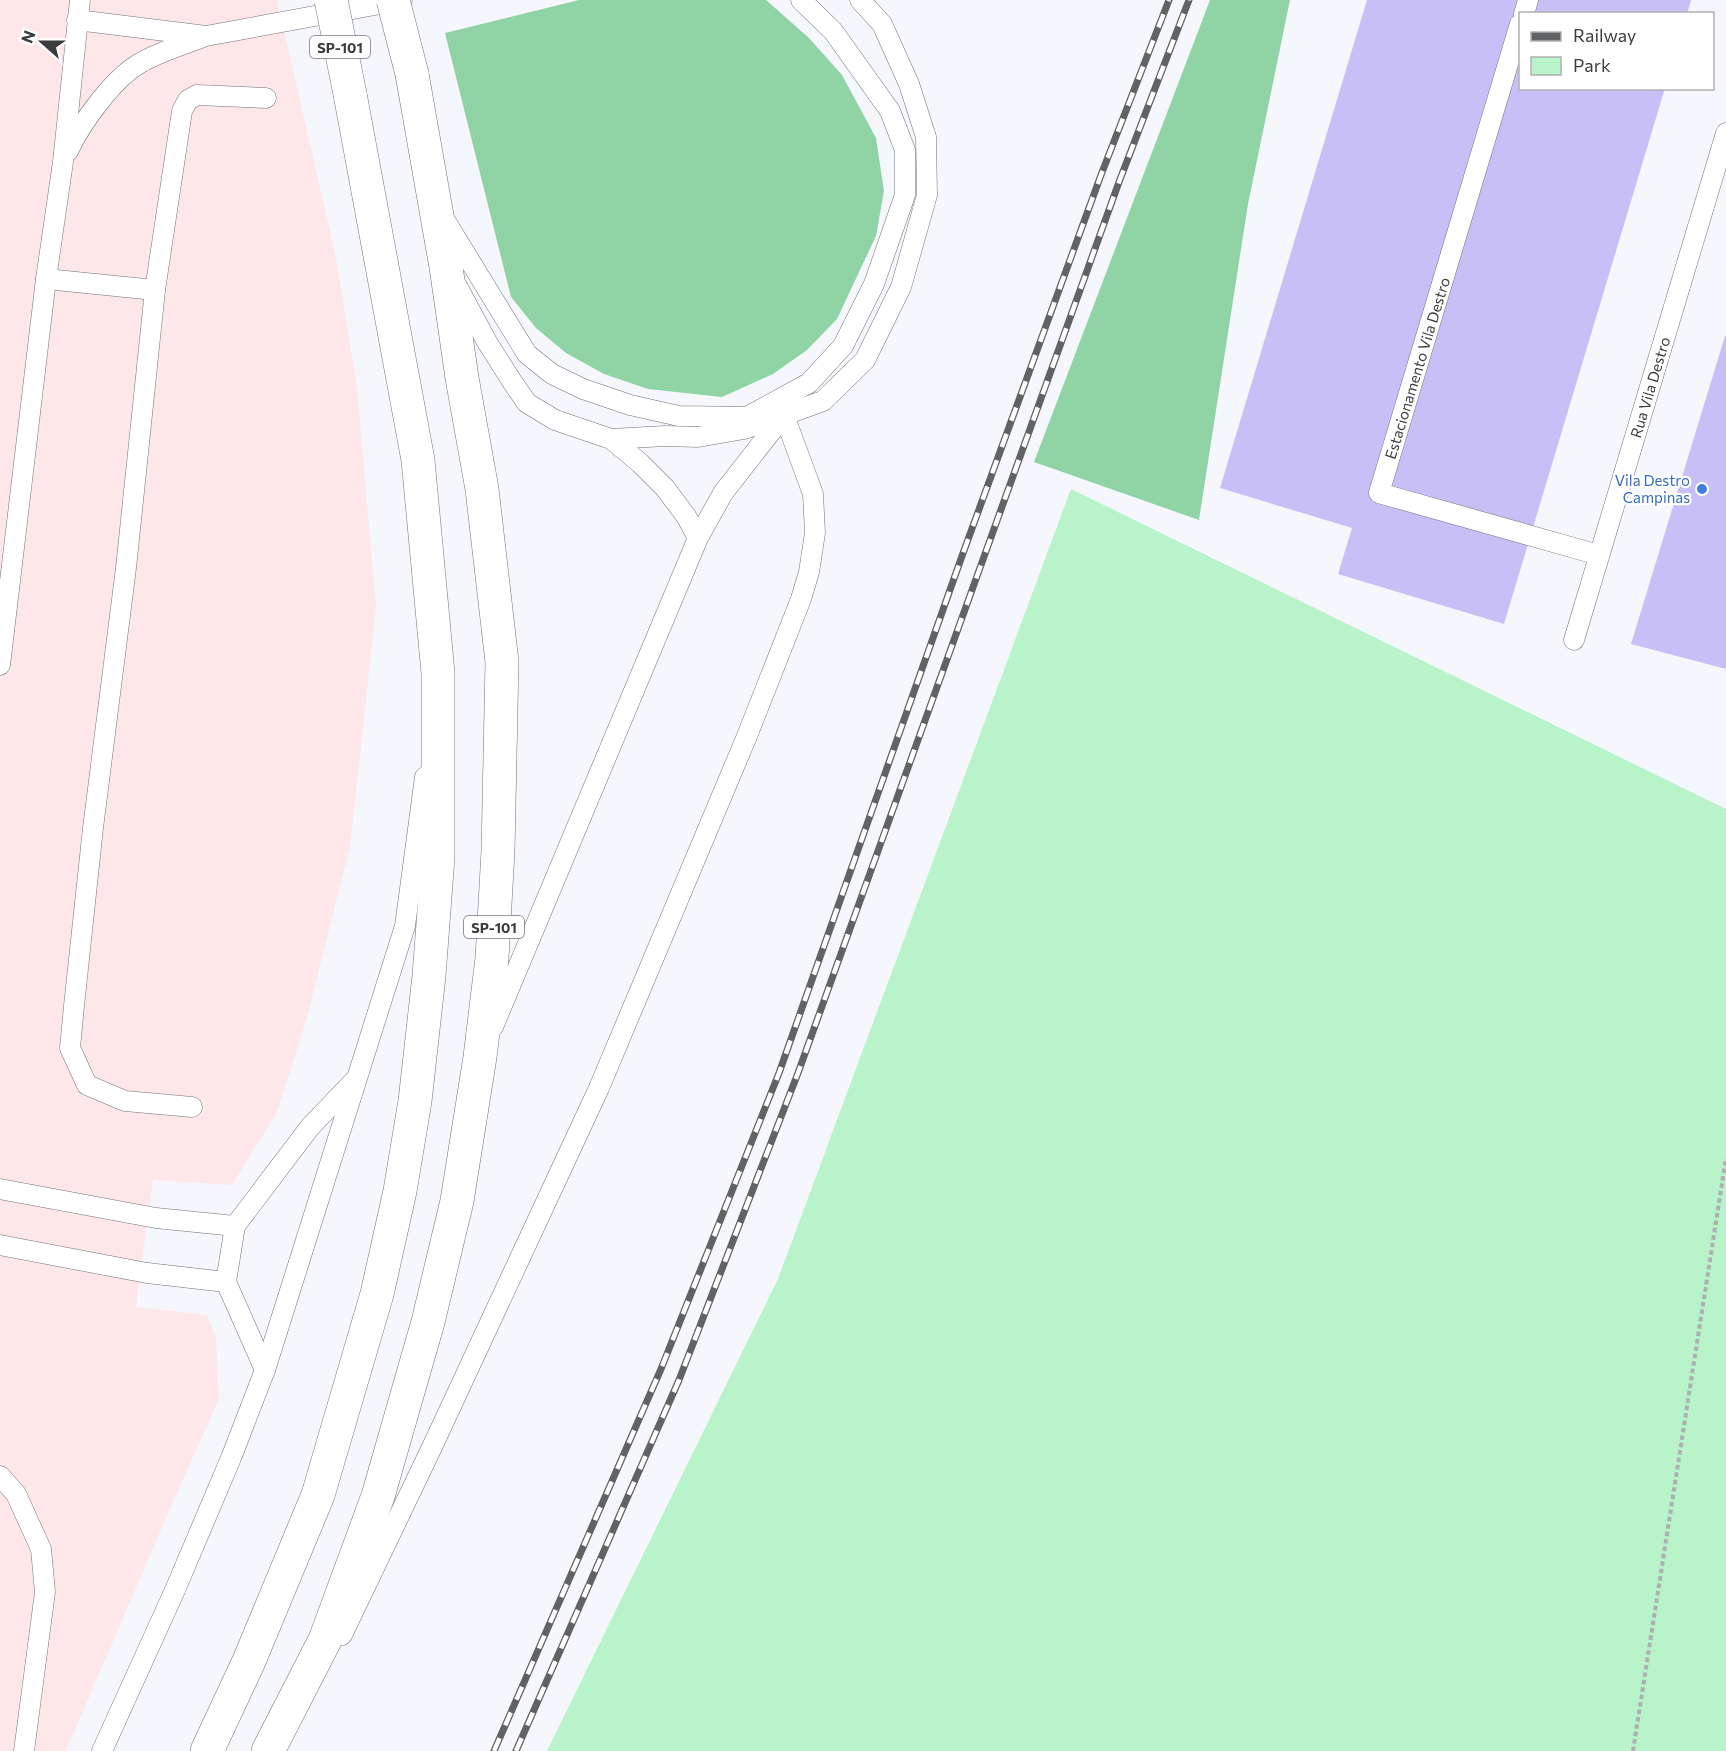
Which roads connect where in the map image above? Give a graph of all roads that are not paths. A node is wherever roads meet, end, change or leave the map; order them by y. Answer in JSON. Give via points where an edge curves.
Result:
{"nodes":[{"id":1,"x":80,"y":0,"type":"edge"},
{"id":2,"x":331,"y":0,"type":"edge"},
{"id":3,"x":393,"y":0,"type":"edge"},
{"id":4,"x":402,"y":0,"type":"edge"},
{"id":5,"x":801,"y":0,"type":"edge"},
{"id":6,"x":860,"y":0,"type":"edge"},
{"id":7,"x":77,"y":20,"type":"junction"},
{"id":8,"x":1519,"y":31,"type":"edge"},
{"id":9,"x":206,"y":36,"type":"junction"},
{"id":10,"x":266,"y":98,"type":"dead end"},
{"id":11,"x":1726,"y":134,"type":"edge"},
{"id":12,"x":63,"y":162,"type":"junction"},
{"id":13,"x":433,"y":200,"type":"junction"},
{"id":14,"x":446,"y":267,"type":"junction"},
{"id":15,"x":46,"y":279,"type":"junction"},
{"id":16,"x":155,"y":290,"type":"junction"},
{"id":17,"x":784,"y":415,"type":"junction"},
{"id":18,"x":612,"y":439,"type":"junction"},
{"id":19,"x":698,"y":538,"type":"junction"},
{"id":20,"x":1599,"y":555,"type":"junction"},
{"id":21,"x":1574,"y":640,"type":"dead end"},
{"id":22,"x":0,"y":665,"type":"edge"},
{"id":23,"x":438,"y":673,"type":"junction"},
{"id":24,"x":480,"y":1058,"type":"junction"},
{"id":25,"x":357,"y":1077,"type":"junction"},
{"id":26,"x":192,"y":1107,"type":"dead end"},
{"id":27,"x":0,"y":1190,"type":"edge"},
{"id":28,"x":235,"y":1226,"type":"junction"},
{"id":29,"x":0,"y":1245,"type":"edge"},
{"id":30,"x":226,"y":1282,"type":"junction"},
{"id":31,"x":265,"y":1370,"type":"junction"},
{"id":32,"x":0,"y":1476,"type":"edge"},
{"id":33,"x":24,"y":1751,"type":"edge"},
{"id":34,"x":102,"y":1751,"type":"edge"},
{"id":35,"x":207,"y":1751,"type":"edge"},
{"id":36,"x":268,"y":1751,"type":"edge"},
{"id":37,"x":274,"y":1751,"type":"edge"}],
"edges":[{"from":1,"to":7,"type":"lane"},
{"from":2,"to":23,"type":"highway","number":"SP-101","bridge":true,"via":[[418,460]]},
{"from":3,"to":13,"type":"highway","number":"SP-101","bridge":true,"via":[[412,74]]},
{"from":4,"to":9,"type":"lane"},
{"from":5,"to":13,"type":"lane","via":[[832,31],[890,111],[905,150],[905,195],[874,284],[843,346],[809,383],[747,417],[679,416],[583,389],[552,374],[526,354]]},
{"from":6,"to":17,"type":"lane","via":[[882,24],[909,84],[926,136],[927,195],[901,286],[865,360],[823,401]]},
{"from":7,"to":9,"type":"lane"},
{"from":7,"to":12,"type":"lane"},
{"from":8,"to":20,"type":"lane","name":"Estacionamento Vila Destro","via":[[1379,493]]},
{"from":9,"to":12,"type":"lane","via":[[141,62],[109,90],[77,131]]},
{"from":10,"to":16,"type":"lane","via":[[197,95],[188,100],[182,111]]},
{"from":11,"to":20,"type":"lane","name":"Rua Vila Destro"},
{"from":12,"to":15,"type":"lane"},
{"from":13,"to":14,"type":"highway","number":"SP-101"},
{"from":14,"to":18,"type":"lane","via":[[487,342],[527,403],[555,420]]},
{"from":14,"to":24,"type":"highway","number":"SP-101","via":[[482,489],[501,662],[498,851],[492,958]]},
{"from":15,"to":16,"type":"lane"},
{"from":15,"to":22,"type":"lane"},
{"from":16,"to":26,"type":"lane","via":[[70,1048],[87,1085],[126,1101]]},
{"from":17,"to":18,"type":"lane","via":[[744,429],[698,437]]},
{"from":17,"to":19,"type":"lane","via":[[723,493]]},
{"from":17,"to":37,"type":"lane","via":[[813,494],[815,533],[801,599],[600,1088],[328,1663]]},
{"from":18,"to":19,"type":"lane","via":[[665,489]]},
{"from":19,"to":24,"type":"lane"},
{"from":20,"to":21,"type":"lane","name":"Rua Vila Destro"},
{"from":23,"to":25,"type":"lane","via":[[405,926]]},
{"from":23,"to":35,"type":"highway","number":"SP-101","via":[[438,858],[429,976],[415,1101],[397,1203],[377,1294],[318,1495]]},
{"from":24,"to":36,"type":"highway","number":"SP-101","via":[[457,1201],[428,1322],[378,1496],[325,1640]]},
{"from":25,"to":28,"type":"lane","via":[[310,1127]]},
{"from":25,"to":31,"type":"lane"},
{"from":27,"to":28,"type":"lane","via":[[156,1218]]},
{"from":28,"to":30,"type":"lane"},
{"from":29,"to":30,"type":"lane","via":[[147,1273]]},
{"from":30,"to":31,"type":"lane"},
{"from":31,"to":34,"type":"lane","via":[[175,1590]]},
{"from":32,"to":33,"type":"lane","via":[[16,1494],[41,1549],[45,1592]]}]}
